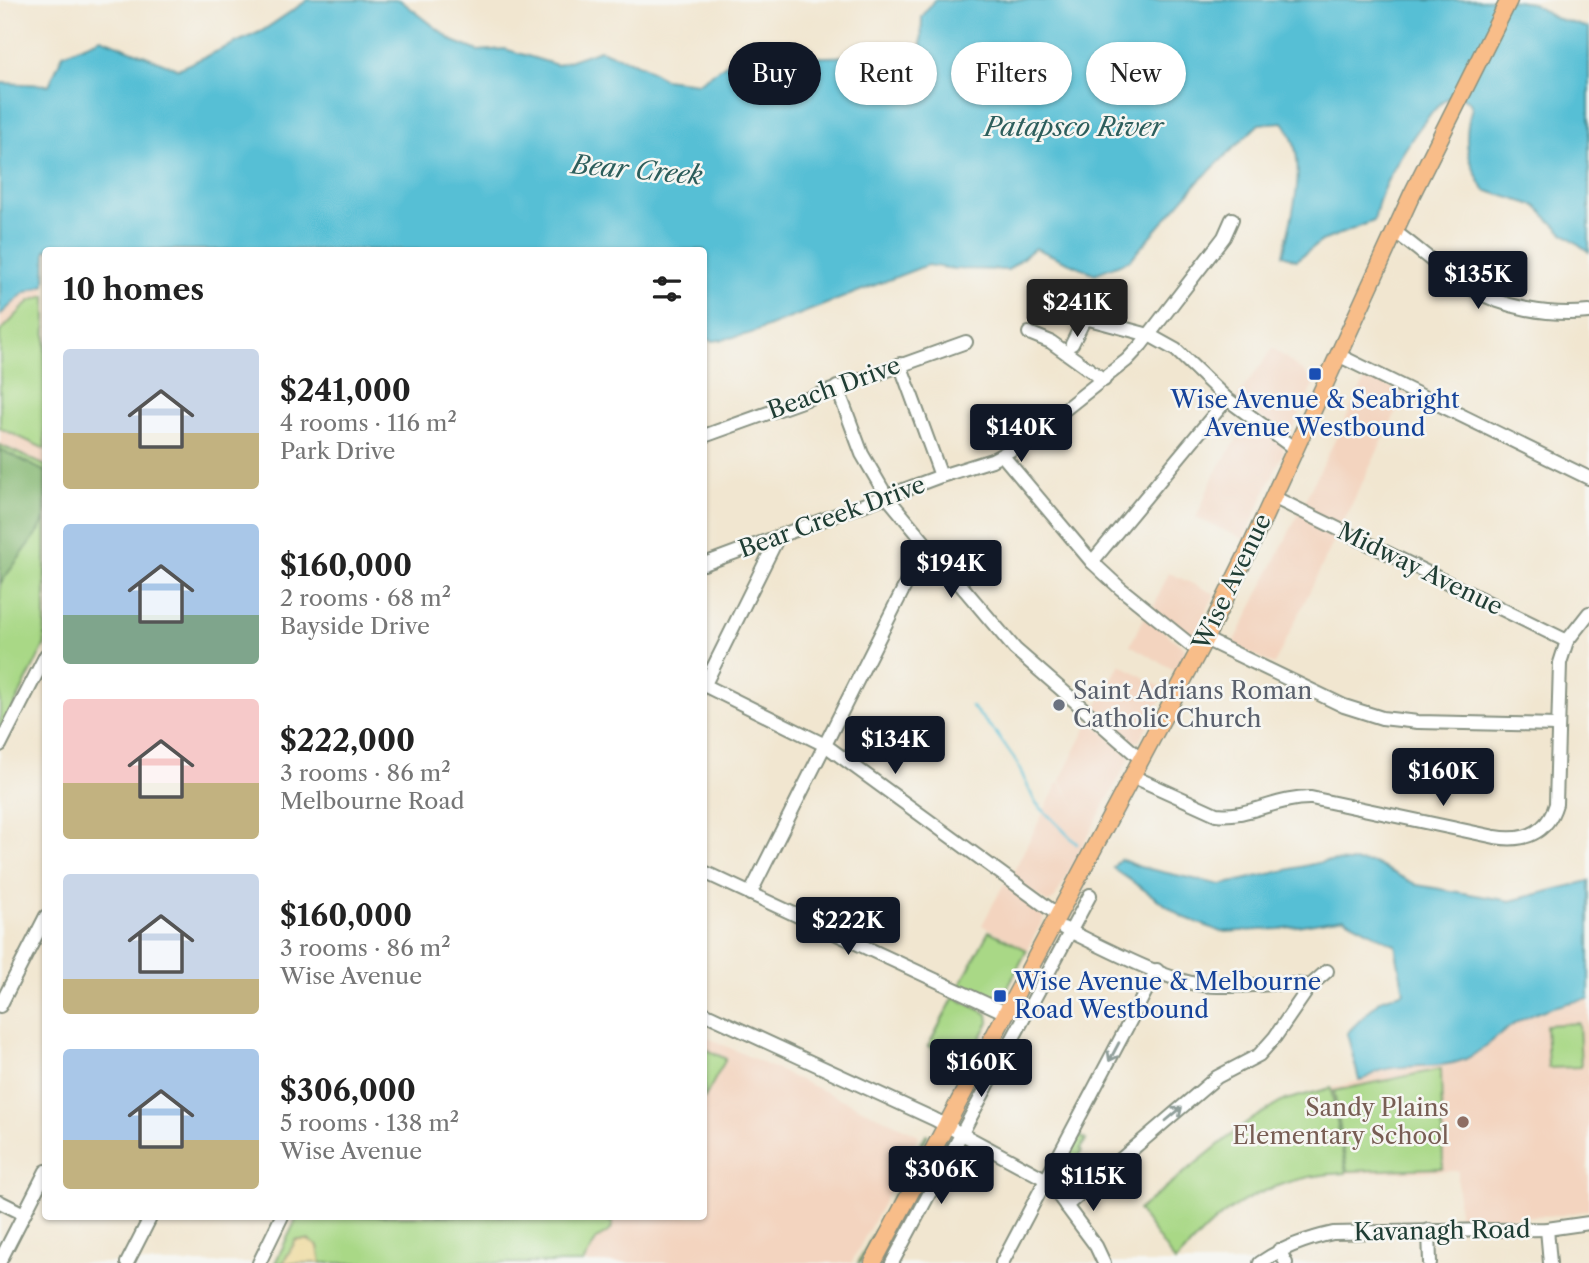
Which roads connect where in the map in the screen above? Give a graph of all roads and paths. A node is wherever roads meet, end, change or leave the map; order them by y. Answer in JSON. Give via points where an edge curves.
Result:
{"nodes":[{"id":1,"x":1509,"y":0,"type":"edge"},
{"id":2,"x":1232,"y":219,"type":"dead end"},
{"id":3,"x":1394,"y":231,"type":"junction"},
{"id":4,"x":1589,"y":312,"type":"edge"},
{"id":5,"x":1029,"y":333,"type":"dead end"},
{"id":6,"x":1149,"y":335,"type":"junction"},
{"id":7,"x":966,"y":342,"type":"dead end"},
{"id":8,"x":1072,"y":344,"type":"dead end"},
{"id":9,"x":1338,"y":355,"type":"junction"},
{"id":10,"x":901,"y":364,"type":"junction"},
{"id":11,"x":1104,"y":380,"type":"junction"},
{"id":12,"x":837,"y":387,"type":"junction"},
{"id":13,"x":1227,"y":399,"type":"junction"},
{"id":14,"x":707,"y":435,"type":"edge"},
{"id":15,"x":1295,"y":449,"type":"junction"},
{"id":16,"x":1003,"y":456,"type":"junction"},
{"id":17,"x":941,"y":476,"type":"junction"},
{"id":18,"x":1589,"y":478,"type":"edge"},
{"id":19,"x":887,"y":497,"type":"junction"},
{"id":20,"x":1273,"y":497,"type":"junction"},
{"id":21,"x":777,"y":538,"type":"junction"},
{"id":22,"x":926,"y":544,"type":"junction"},
{"id":23,"x":1091,"y":562,"type":"junction"},
{"id":24,"x":707,"y":563,"type":"edge"},
{"id":25,"x":1589,"y":614,"type":"edge"},
{"id":26,"x":1567,"y":641,"type":"junction"},
{"id":27,"x":1201,"y":645,"type":"junction"},
{"id":28,"x":42,"y":662,"type":"edge"},
{"id":29,"x":707,"y":679,"type":"edge"},
{"id":30,"x":707,"y":686,"type":"edge"},
{"id":31,"x":1557,"y":725,"type":"junction"},
{"id":32,"x":0,"y":745,"type":"edge"},
{"id":33,"x":825,"y":745,"type":"junction"},
{"id":34,"x":1141,"y":759,"type":"junction"},
{"id":35,"x":1132,"y":776,"type":"junction"},
{"id":36,"x":707,"y":873,"type":"edge"},
{"id":37,"x":750,"y":894,"type":"junction"},
{"id":38,"x":1090,"y":895,"type":"dead end"},
{"id":39,"x":1056,"y":920,"type":"junction"},
{"id":40,"x":42,"y":924,"type":"edge"},
{"id":41,"x":1070,"y":932,"type":"junction"},
{"id":42,"x":1157,"y":970,"type":"junction"},
{"id":43,"x":1327,"y":971,"type":"dead end"},
{"id":44,"x":1310,"y":986,"type":"junction"},
{"id":45,"x":0,"y":1006,"type":"edge"},
{"id":46,"x":1006,"y":1013,"type":"junction"},
{"id":47,"x":707,"y":1014,"type":"edge"},
{"id":48,"x":946,"y":1126,"type":"junction"},
{"id":49,"x":961,"y":1134,"type":"junction"},
{"id":50,"x":42,"y":1179,"type":"edge"},
{"id":51,"x":1047,"y":1180,"type":"junction"},
{"id":52,"x":0,"y":1202,"type":"edge"},
{"id":53,"x":1066,"y":1206,"type":"junction"},
{"id":54,"x":24,"y":1214,"type":"junction"},
{"id":55,"x":149,"y":1220,"type":"edge"},
{"id":56,"x":280,"y":1220,"type":"edge"},
{"id":57,"x":1589,"y":1223,"type":"edge"},
{"id":58,"x":1547,"y":1229,"type":"junction"},
{"id":59,"x":1429,"y":1230,"type":"junction"},
{"id":60,"x":1279,"y":1250,"type":"junction"},
{"id":61,"x":0,"y":1261,"type":"edge"},
{"id":62,"x":127,"y":1263,"type":"edge"},
{"id":63,"x":259,"y":1263,"type":"edge"},
{"id":64,"x":873,"y":1263,"type":"edge"},
{"id":65,"x":892,"y":1263,"type":"edge"},
{"id":66,"x":1002,"y":1263,"type":"edge"},
{"id":67,"x":1104,"y":1263,"type":"edge"},
{"id":68,"x":1260,"y":1263,"type":"edge"},
{"id":69,"x":1286,"y":1263,"type":"edge"},
{"id":70,"x":1430,"y":1263,"type":"edge"},
{"id":71,"x":1550,"y":1263,"type":"edge"}],
"edges":[{"from":1,"to":3,"type":"main road","name":"Wise Avenue"},
{"from":2,"to":6,"type":"street","name":"Bear Creek Drive","via":[[1224,237]]},
{"from":3,"to":4,"type":"street","via":[[1485,296],[1533,310]]},
{"from":3,"to":9,"type":"main road","name":"Wise Avenue"},
{"from":5,"to":11,"type":"street","via":[[1051,342]]},
{"from":6,"to":8,"type":"street","via":[[1089,319]]},
{"from":6,"to":11,"type":"street","name":"Bear Creek Drive"},
{"from":6,"to":13,"type":"street","via":[[1185,357]]},
{"from":7,"to":10,"type":"street","name":"Beach Drive"},
{"from":9,"to":15,"type":"main road","name":"Wise Avenue"},
{"from":9,"to":18,"type":"street"},
{"from":10,"to":12,"type":"street","name":"Beach Drive"},
{"from":10,"to":17,"type":"street"},
{"from":11,"to":16,"type":"street","name":"Bear Creek Drive"},
{"from":12,"to":14,"type":"street","name":"Beach Drive"},
{"from":12,"to":19,"type":"street","via":[[862,454]]},
{"from":13,"to":15,"type":"street"},
{"from":13,"to":23,"type":"street"},
{"from":15,"to":20,"type":"main road","name":"Wise Avenue"},
{"from":16,"to":17,"type":"street","name":"Bear Creek Drive"},
{"from":16,"to":23,"type":"street"},
{"from":17,"to":19,"type":"street","name":"Bear Creek Drive"},
{"from":19,"to":21,"type":"street","name":"Bear Creek Drive"},
{"from":19,"to":22,"type":"street"},
{"from":20,"to":26,"type":"street","name":"Midway Avenue"},
{"from":20,"to":27,"type":"main road","name":"Wise Avenue"},
{"from":21,"to":24,"type":"street","name":"Bear Creek Drive"},
{"from":21,"to":29,"type":"street"},
{"from":22,"to":33,"type":"street"},
{"from":22,"to":34,"type":"street","via":[[1015,649]]},
{"from":23,"to":27,"type":"street","via":[[1128,595]]},
{"from":25,"to":26,"type":"street"},
{"from":26,"to":31,"type":"street","via":[[1560,663]]},
{"from":27,"to":31,"type":"street","via":[[1382,718]]},
{"from":27,"to":34,"type":"main road","name":"Wise Avenue"},
{"from":28,"to":32,"type":"street"},
{"from":30,"to":33,"type":"street"},
{"from":31,"to":35,"type":"street","via":[[1553,811],[1536,833],[1518,839],[1311,798],[1216,814]]},
{"from":33,"to":37,"type":"street"},
{"from":33,"to":39,"type":"street"},
{"from":34,"to":35,"type":"main road","name":"Wise Avenue"},
{"from":35,"to":39,"type":"main road","name":"Wise Avenue"},
{"from":36,"to":37,"type":"street"},
{"from":37,"to":46,"type":"street"},
{"from":38,"to":41,"type":"street"},
{"from":39,"to":41,"type":"street"},
{"from":39,"to":46,"type":"main road","name":"Wise Avenue"},
{"from":40,"to":45,"type":"street"},
{"from":41,"to":42,"type":"street"},
{"from":41,"to":49,"type":"street"},
{"from":42,"to":44,"type":"street","via":[[1208,985]]},
{"from":42,"to":51,"type":"street","one_way":true},
{"from":43,"to":44,"type":"street"},
{"from":53,"to":44,"type":"street","one_way":true,"via":[[1217,1077],[1259,1055]]},
{"from":46,"to":48,"type":"main road","name":"Wise Avenue"},
{"from":47,"to":48,"type":"street"},
{"from":48,"to":49,"type":"street"},
{"from":48,"to":64,"type":"main road","name":"Wise Avenue"},
{"from":49,"to":51,"type":"street"},
{"from":49,"to":65,"type":"street"},
{"from":50,"to":54,"type":"street"},
{"from":51,"to":53,"type":"street"},
{"from":51,"to":66,"type":"street"},
{"from":52,"to":54,"type":"street"},
{"from":53,"to":67,"type":"street"},
{"from":54,"to":61,"type":"street"},
{"from":55,"to":62,"type":"street"},
{"from":56,"to":63,"type":"street"},
{"from":57,"to":58,"type":"street","name":"Kavanagh Road"},
{"from":58,"to":59,"type":"street","name":"Kavanagh Road"},
{"from":58,"to":71,"type":"street"},
{"from":59,"to":60,"type":"street","name":"Kavanagh Road","via":[[1333,1233]]},
{"from":59,"to":70,"type":"street"},
{"from":60,"to":68,"type":"street","name":"Kavanagh Road"},
{"from":60,"to":69,"type":"street"}]}
